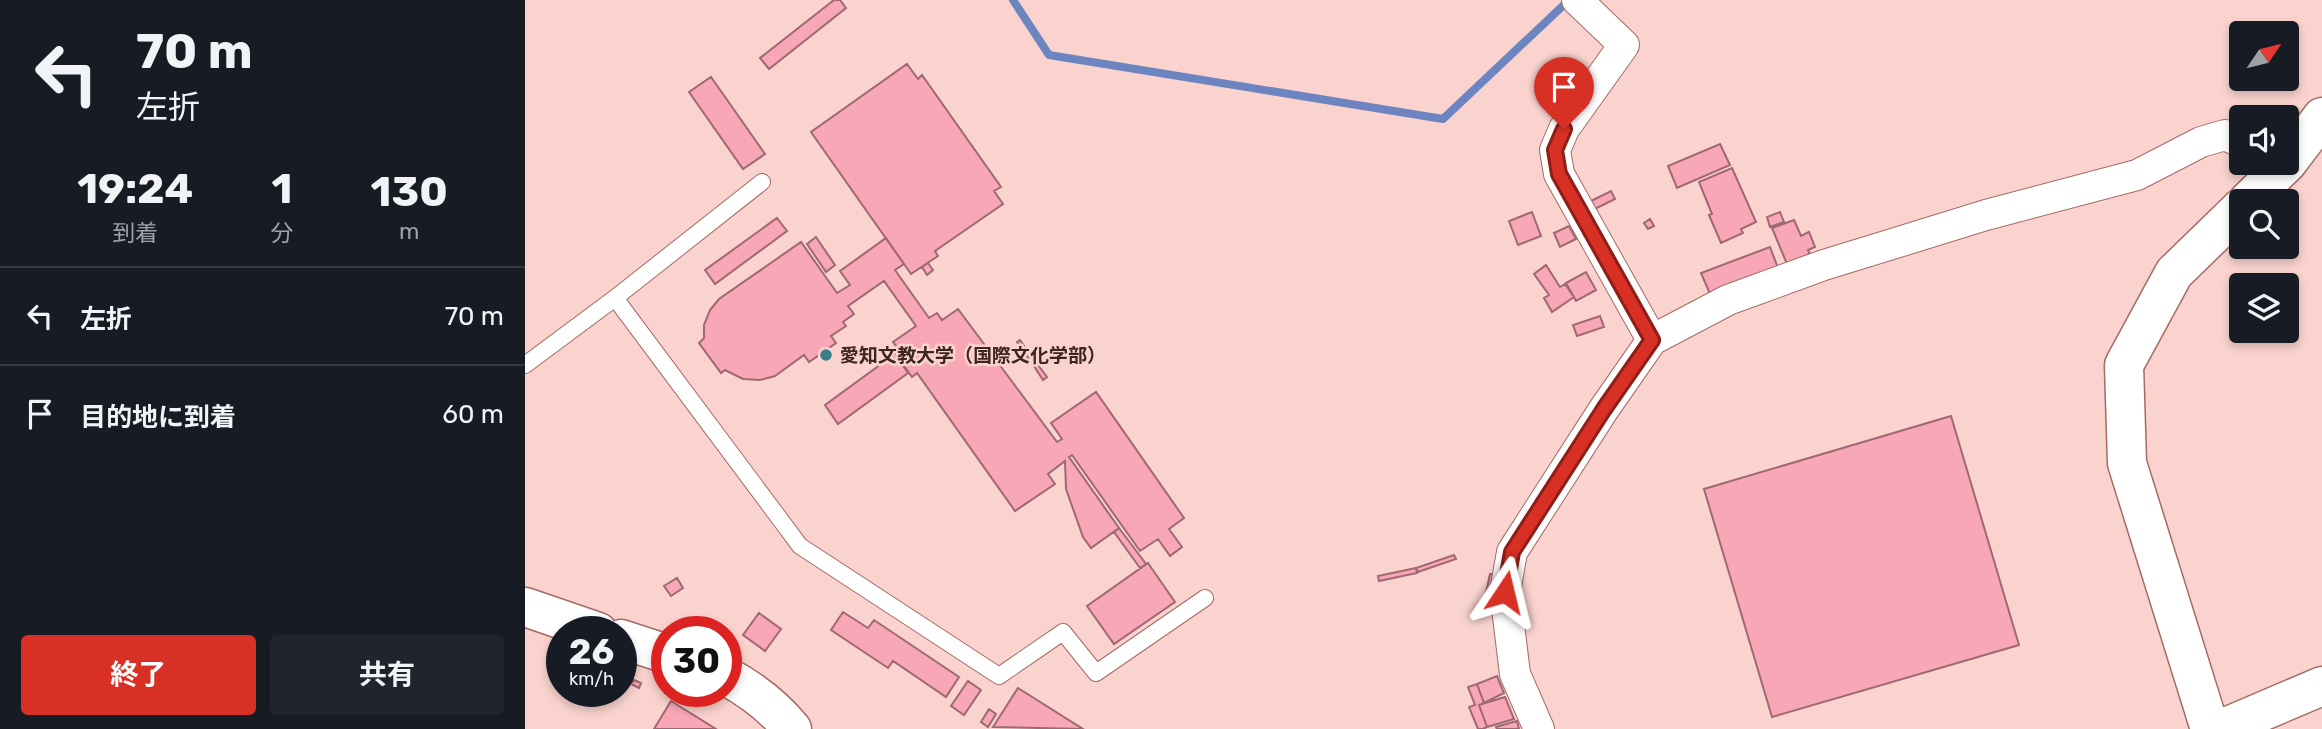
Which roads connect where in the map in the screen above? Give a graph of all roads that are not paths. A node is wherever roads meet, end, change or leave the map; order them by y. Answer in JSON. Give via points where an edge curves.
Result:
{"nodes":[{"id":1,"x":1577,"y":0,"type":"edge"},
{"id":2,"x":2322,"y":117,"type":"edge"},
{"id":3,"x":2229,"y":137,"type":"edge"},
{"id":4,"x":2299,"y":147,"type":"edge"},
{"id":5,"x":2275,"y":175,"type":"edge"},
{"id":6,"x":762,"y":182,"type":"dead end"},
{"id":7,"x":2260,"y":189,"type":"edge"},
{"id":8,"x":2229,"y":220,"type":"edge"},
{"id":9,"x":615,"y":298,"type":"junction"},
{"id":10,"x":1652,"y":340,"type":"junction"},
{"id":11,"x":525,"y":365,"type":"edge"},
{"id":12,"x":1205,"y":598,"type":"dead end"},
{"id":13,"x":525,"y":607,"type":"edge"},
{"id":14,"x":551,"y":616,"type":"edge"},
{"id":15,"x":742,"y":685,"type":"edge"},
{"id":16,"x":2322,"y":686,"type":"edge"},
{"id":17,"x":792,"y":729,"type":"edge"},
{"id":18,"x":1539,"y":729,"type":"edge"},
{"id":19,"x":2210,"y":729,"type":"edge"},
{"id":20,"x":2221,"y":729,"type":"edge"}],
"edges":[{"from":1,"to":10,"type":"street","via":[[1624,45],[1564,129],[1555,150],[1559,174]]},
{"from":2,"to":4,"type":"street"},
{"from":3,"to":10,"type":"street","via":[[2201,142],[2137,175],[1824,265],[1728,300]]},
{"from":5,"to":7,"type":"street"},
{"from":6,"to":9,"type":"lane"},
{"from":8,"to":19,"type":"street","via":[[2174,273],[2124,365],[2127,463]]},
{"from":9,"to":11,"type":"lane"},
{"from":9,"to":12,"type":"lane","via":[[800,546],[999,676],[1063,632],[1095,673]]},
{"from":10,"to":18,"type":"street","via":[[1512,552],[1505,592],[1515,674]]},
{"from":13,"to":14,"type":"street"},
{"from":15,"to":17,"type":"street","via":[[776,709]]},
{"from":16,"to":20,"type":"street"}]}
